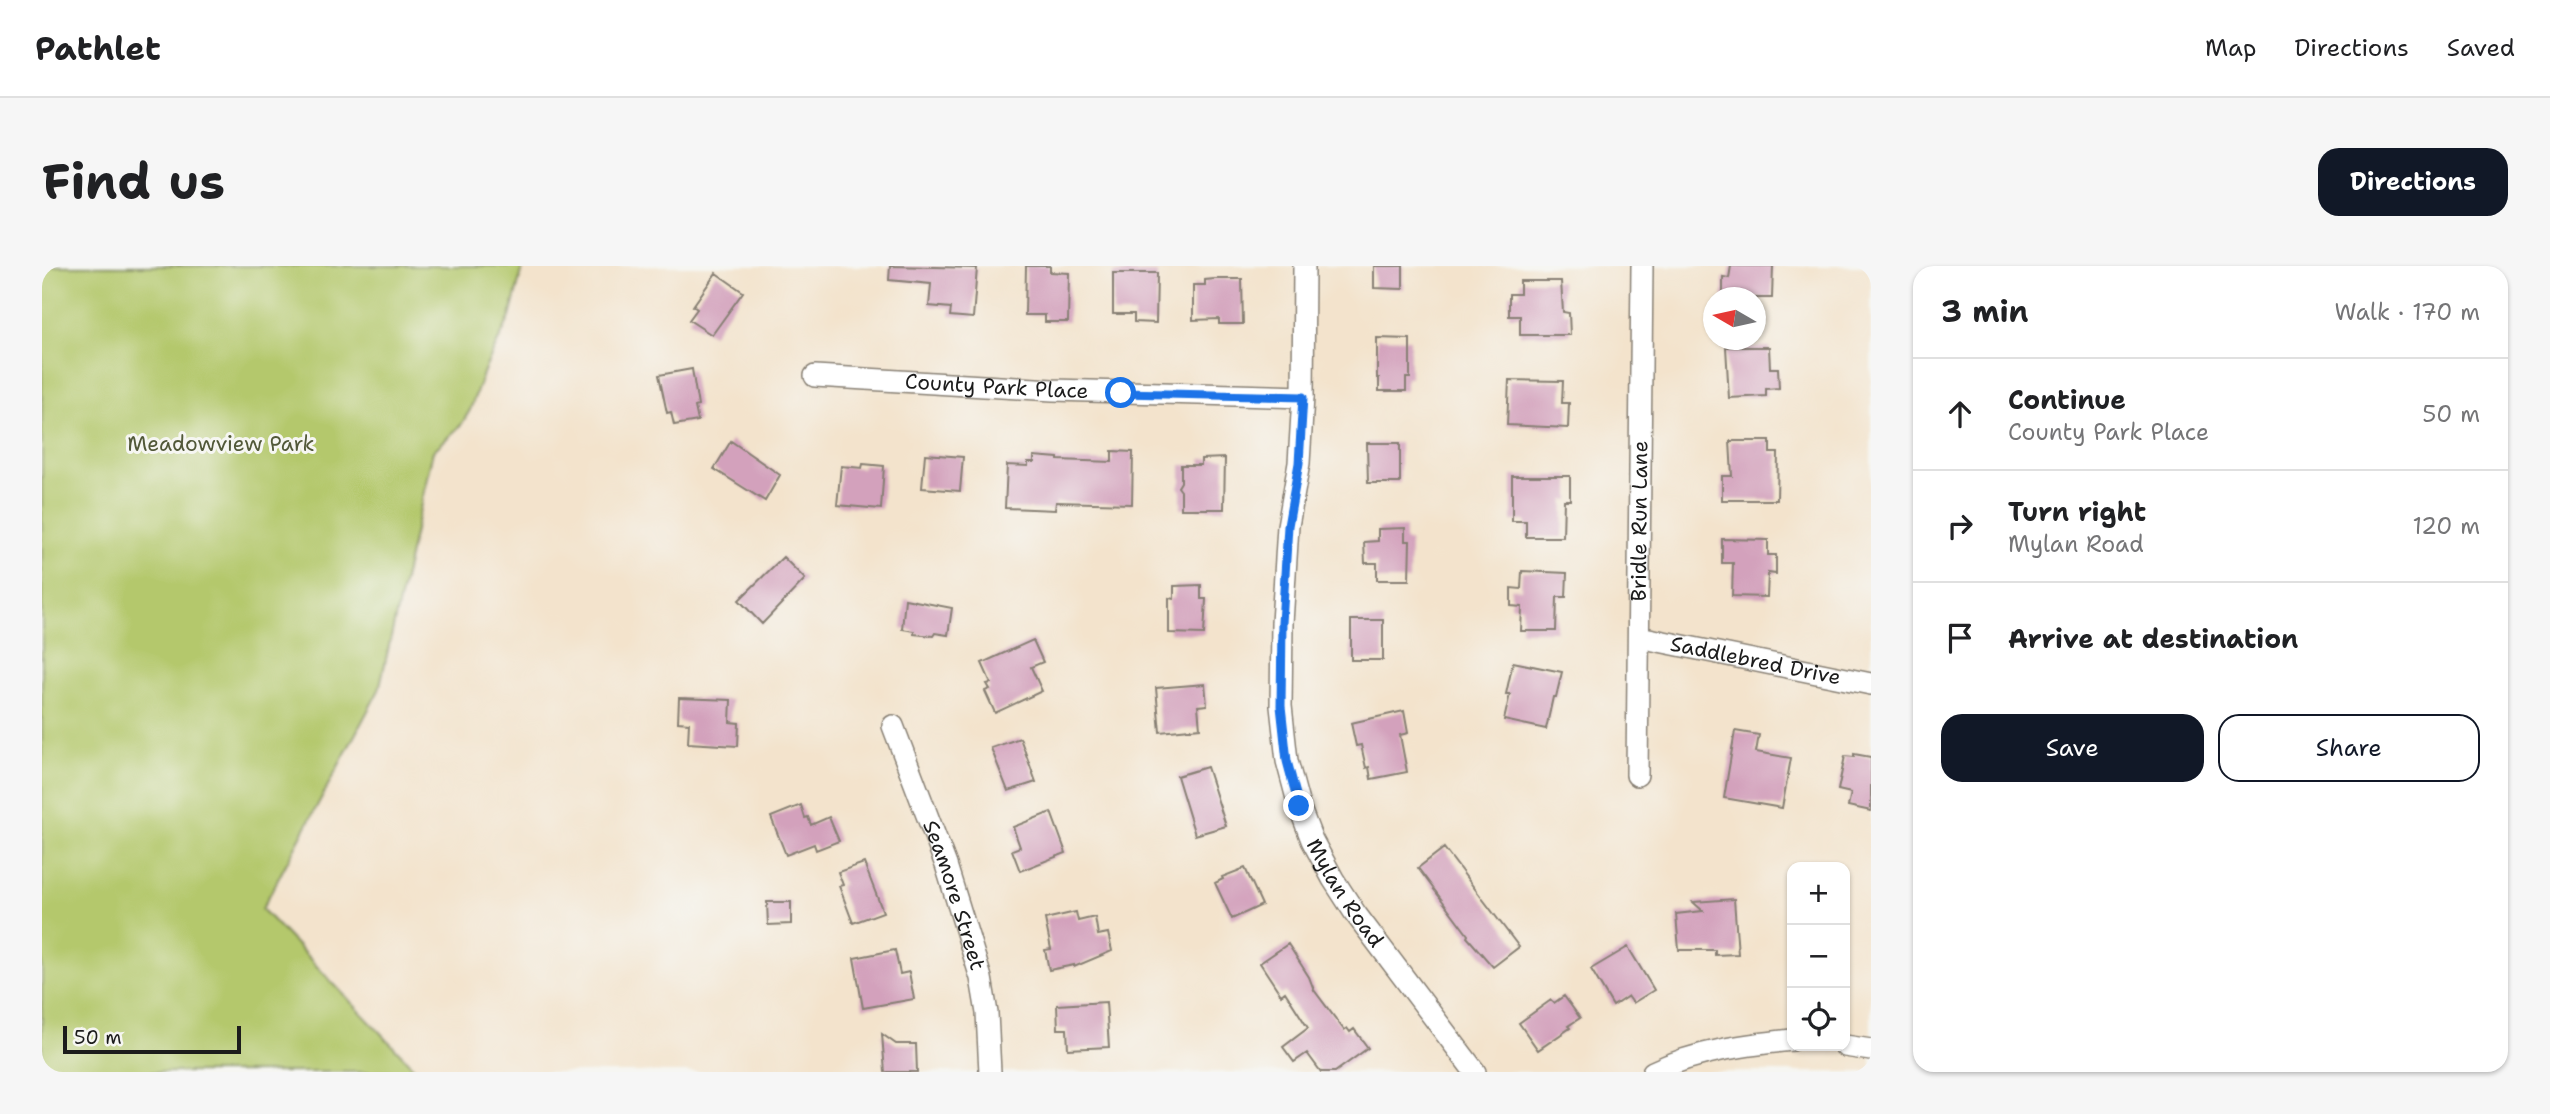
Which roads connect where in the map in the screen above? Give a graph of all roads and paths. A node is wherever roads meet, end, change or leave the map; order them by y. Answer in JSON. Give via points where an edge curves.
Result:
{"nodes":[{"id":1,"x":1304,"y":266,"type":"edge"},
{"id":2,"x":1642,"y":266,"type":"edge"},
{"id":3,"x":815,"y":376,"type":"dead end"},
{"id":4,"x":1303,"y":397,"type":"junction"},
{"id":5,"x":1639,"y":637,"type":"junction"},
{"id":6,"x":1871,"y":684,"type":"edge"},
{"id":7,"x":893,"y":726,"type":"dead end"},
{"id":8,"x":1637,"y":775,"type":"dead end"},
{"id":9,"x":1787,"y":1040,"type":"edge"},
{"id":10,"x":1850,"y":1047,"type":"edge"},
{"id":11,"x":1871,"y":1050,"type":"edge"},
{"id":12,"x":990,"y":1072,"type":"edge"},
{"id":13,"x":1475,"y":1072,"type":"edge"},
{"id":14,"x":1653,"y":1072,"type":"edge"}],
"edges":[{"from":1,"to":4,"type":"street","name":"Mylan Road"},
{"from":2,"to":5,"type":"street","name":"Bridle Run Lane"},
{"from":3,"to":4,"type":"street","name":"County Park Place","via":[[1053,390]]},
{"from":4,"to":13,"type":"street","name":"Mylan Road","via":[[1282,623],[1281,706],[1287,761],[1312,840],[1333,879]]},
{"from":5,"to":6,"type":"street","name":"Saddlebred Drive"},
{"from":5,"to":8,"type":"street","name":"Bridle Run Lane"},
{"from":7,"to":12,"type":"street","name":"Seamore Street","via":[[946,865],[981,978]]},
{"from":9,"to":14,"type":"street","via":[[1740,1045]]},
{"from":10,"to":11,"type":"street"}]}
